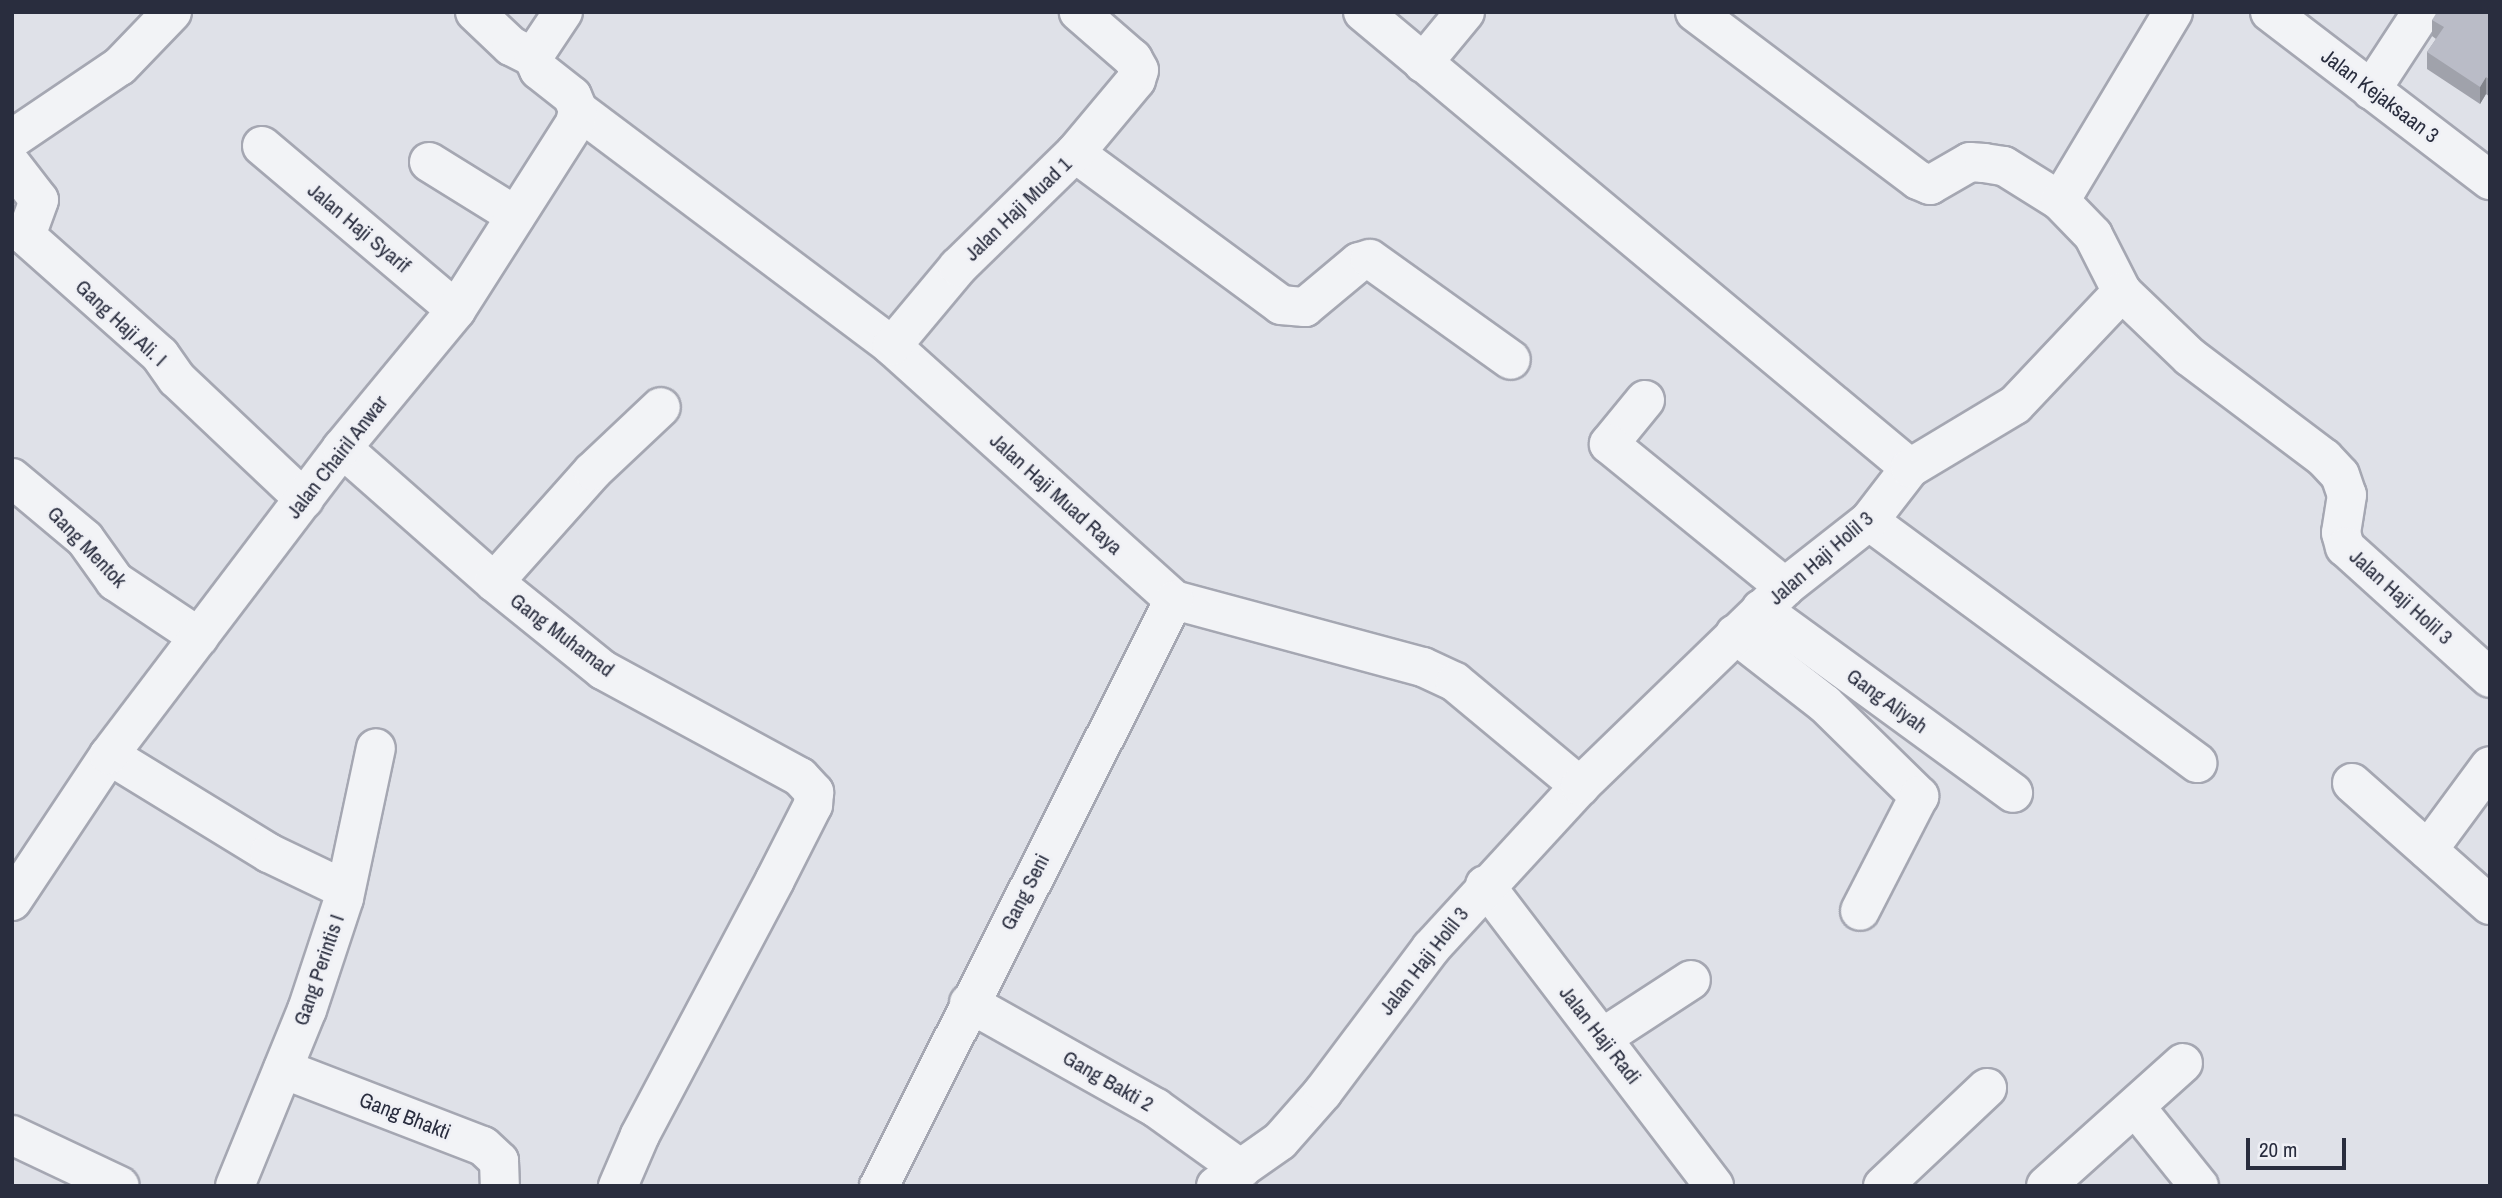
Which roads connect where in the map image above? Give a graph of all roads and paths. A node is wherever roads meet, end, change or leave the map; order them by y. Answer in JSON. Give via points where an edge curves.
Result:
{"nodes":[{"id":1,"x":172,"y":12,"type":"edge"},
{"id":2,"x":475,"y":12,"type":"edge"},
{"id":3,"x":564,"y":12,"type":"edge"},
{"id":4,"x":1079,"y":12,"type":"edge"},
{"id":5,"x":1363,"y":12,"type":"edge"},
{"id":6,"x":1465,"y":12,"type":"edge"},
{"id":7,"x":1695,"y":12,"type":"edge"},
{"id":8,"x":2173,"y":12,"type":"edge"},
{"id":9,"x":2270,"y":12,"type":"edge"},
{"id":10,"x":2422,"y":12,"type":"edge"},
{"id":11,"x":533,"y":57,"type":"junction"},
{"id":12,"x":1423,"y":63,"type":"junction"},
{"id":13,"x":2371,"y":90,"type":"junction"},
{"id":14,"x":578,"y":110,"type":"junction"},
{"id":15,"x":12,"y":139,"type":"edge"},
{"id":16,"x":262,"y":146,"type":"dead end"},
{"id":17,"x":1074,"y":153,"type":"junction"},
{"id":18,"x":429,"y":162,"type":"dead end"},
{"id":19,"x":12,"y":165,"type":"edge"},
{"id":20,"x":2490,"y":180,"type":"edge"},
{"id":21,"x":2060,"y":201,"type":"junction"},
{"id":22,"x":516,"y":216,"type":"junction"},
{"id":23,"x":2122,"y":292,"type":"junction"},
{"id":24,"x":456,"y":310,"type":"junction"},
{"id":25,"x":892,"y":346,"type":"junction"},
{"id":26,"x":1511,"y":360,"type":"dead end"},
{"id":27,"x":1646,"y":400,"type":"dead end"},
{"id":28,"x":661,"y":407,"type":"dead end"},
{"id":29,"x":342,"y":448,"type":"junction"},
{"id":30,"x":1910,"y":468,"type":"junction"},
{"id":31,"x":12,"y":478,"type":"edge"},
{"id":32,"x":304,"y":499,"type":"junction"},
{"id":33,"x":1869,"y":520,"type":"junction"},
{"id":34,"x":494,"y":582,"type":"junction"},
{"id":35,"x":1174,"y":600,"type":"junction"},
{"id":36,"x":1760,"y":610,"type":"junction"},
{"id":37,"x":198,"y":637,"type":"junction"},
{"id":38,"x":2490,"y":678,"type":"edge"},
{"id":39,"x":376,"y":748,"type":"dead end"},
{"id":40,"x":109,"y":755,"type":"junction"},
{"id":41,"x":2197,"y":763,"type":"dead end"},
{"id":42,"x":2490,"y":766,"type":"edge"},
{"id":43,"x":2352,"y":783,"type":"dead end"},
{"id":44,"x":1580,"y":786,"type":"junction"},
{"id":45,"x":2013,"y":793,"type":"dead end"},
{"id":46,"x":2428,"y":850,"type":"junction"},
{"id":47,"x":1485,"y":885,"type":"junction"},
{"id":48,"x":344,"y":889,"type":"junction"},
{"id":49,"x":12,"y":901,"type":"edge"},
{"id":50,"x":2490,"y":905,"type":"edge"},
{"id":51,"x":1860,"y":911,"type":"dead end"},
{"id":52,"x":1691,"y":980,"type":"dead end"},
{"id":53,"x":969,"y":1003,"type":"junction"},
{"id":54,"x":1602,"y":1038,"type":"junction"},
{"id":55,"x":2183,"y":1063,"type":"dead end"},
{"id":56,"x":283,"y":1069,"type":"junction"},
{"id":57,"x":1987,"y":1088,"type":"dead end"},
{"id":58,"x":2137,"y":1109,"type":"junction"},
{"id":59,"x":12,"y":1135,"type":"edge"},
{"id":60,"x":1228,"y":1178,"type":"edge"},
{"id":61,"x":120,"y":1186,"type":"edge"},
{"id":62,"x":235,"y":1186,"type":"edge"},
{"id":63,"x":500,"y":1186,"type":"edge"},
{"id":64,"x":618,"y":1186,"type":"edge"},
{"id":65,"x":879,"y":1186,"type":"edge"},
{"id":66,"x":1714,"y":1186,"type":"edge"},
{"id":67,"x":1883,"y":1186,"type":"edge"},
{"id":68,"x":2046,"y":1186,"type":"edge"},
{"id":69,"x":2199,"y":1186,"type":"edge"}],
"edges":[{"from":1,"to":15,"type":"street","via":[[120,66]]},
{"from":2,"to":11,"type":"street","via":[[511,46]]},
{"from":3,"to":11,"type":"street"},
{"from":4,"to":17,"type":"street","name":"Jalan Haji Muad 1","via":[[1133,59],[1139,70],[1130,90]]},
{"from":5,"to":12,"type":"street"},
{"from":6,"to":12,"type":"street"},
{"from":7,"to":21,"type":"street","via":[[1918,180],[1930,185],[1970,162],[1984,163],[2004,166]]},
{"from":8,"to":21,"type":"street"},
{"from":9,"to":13,"type":"street","name":"Jalan Kejaksaan 3"},
{"from":10,"to":13,"type":"street"},
{"from":11,"to":14,"type":"street","via":[[539,70],[572,96]]},
{"from":12,"to":30,"type":"street"},
{"from":13,"to":20,"type":"street","name":"Jalan Kejaksaan 3"},
{"from":14,"to":22,"type":"street","name":"Jalan Chairil Anwar","via":[[575,123]]},
{"from":14,"to":25,"type":"street","name":"Jalan Haji Muad Raya"},
{"from":16,"to":24,"type":"street","name":"Jalan Haji Syarif"},
{"from":17,"to":25,"type":"street","name":"Jalan Haji Muad 1","via":[[958,267]]},
{"from":17,"to":26,"type":"street","via":[[1281,305],[1305,307],[1359,262],[1370,259]]},
{"from":18,"to":22,"type":"street"},
{"from":19,"to":32,"type":"street","name":"Gang Haji Ali. I","via":[[39,200],[26,236],[160,355],[177,379]]},
{"from":21,"to":23,"type":"street","via":[[2093,235]]},
{"from":22,"to":24,"type":"street","name":"Jalan Chairil Anwar"},
{"from":23,"to":30,"type":"street","name":"Jalan Haji Holil 3","via":[[2015,405]]},
{"from":23,"to":38,"type":"street","name":"Jalan Haji Holil 3","via":[[2190,356],[2325,458],[2340,475],[2347,495],[2341,533],[2346,547]]},
{"from":24,"to":29,"type":"street","name":"Jalan Chairil Anwar"},
{"from":25,"to":35,"type":"street","name":"Jalan Haji Muad Raya"},
{"from":27,"to":36,"type":"street","via":[[1609,444]]},
{"from":28,"to":34,"type":"street","via":[[593,471]]},
{"from":29,"to":32,"type":"street","name":"Jalan Chairil Anwar"},
{"from":29,"to":34,"type":"street","name":"Gang Muhamad"},
{"from":30,"to":33,"type":"street","name":"Jalan Haji Holil 3"},
{"from":31,"to":37,"type":"street","name":"Gang Mentok","via":[[85,539],[115,581]]},
{"from":32,"to":37,"type":"street","name":"Jalan Chairil Anwar"},
{"from":33,"to":36,"type":"street","name":"Jalan Haji Holil 3"},
{"from":33,"to":41,"type":"street"},
{"from":34,"to":64,"type":"street","name":"Gang Muhamad","via":[[603,670],[809,784],[813,805]]},
{"from":35,"to":44,"type":"street","name":"Jalan Haji Muad Raya","via":[[1423,667],[1455,682]]},
{"from":35,"to":53,"type":"street","name":"Gang Seni"},
{"from":36,"to":44,"type":"street","name":"Jalan Haji Holil 3"},
{"from":36,"to":45,"type":"street","name":"Gang Aliyah"},
{"from":36,"to":51,"type":"street","via":[[1825,704],[1919,796]]},
{"from":37,"to":40,"type":"street","name":"Jalan Chairil Anwar"},
{"from":39,"to":48,"type":"street","via":[[351,875]]},
{"from":40,"to":48,"type":"street","name":"Gang Perintis I","via":[[269,853]]},
{"from":40,"to":49,"type":"street","name":"Jalan Chairil Anwar"},
{"from":42,"to":46,"type":"street"},
{"from":43,"to":46,"type":"street"},
{"from":44,"to":47,"type":"street","name":"Jalan Haji Holil 3"},
{"from":46,"to":50,"type":"street"},
{"from":47,"to":54,"type":"street","name":"Jalan Haji Radi"},
{"from":47,"to":60,"type":"street","name":"Jalan Haji Holil 3","via":[[1431,948],[1323,1092],[1280,1141]]},
{"from":48,"to":56,"type":"street","name":"Gang Perintis I"},
{"from":52,"to":54,"type":"street"},
{"from":53,"to":60,"type":"street","name":"Gang Bakti 2","via":[[1156,1108]]},
{"from":53,"to":65,"type":"street","name":"Gang Seni"},
{"from":54,"to":66,"type":"street","name":"Jalan Haji Radi"},
{"from":55,"to":58,"type":"street"},
{"from":56,"to":62,"type":"street","name":"Gang Perintis I"},
{"from":56,"to":63,"type":"street","name":"Gang Bhakti","via":[[483,1146],[499,1161]]},
{"from":57,"to":67,"type":"street"},
{"from":58,"to":68,"type":"street"},
{"from":58,"to":69,"type":"street"},
{"from":59,"to":61,"type":"street"}]}
